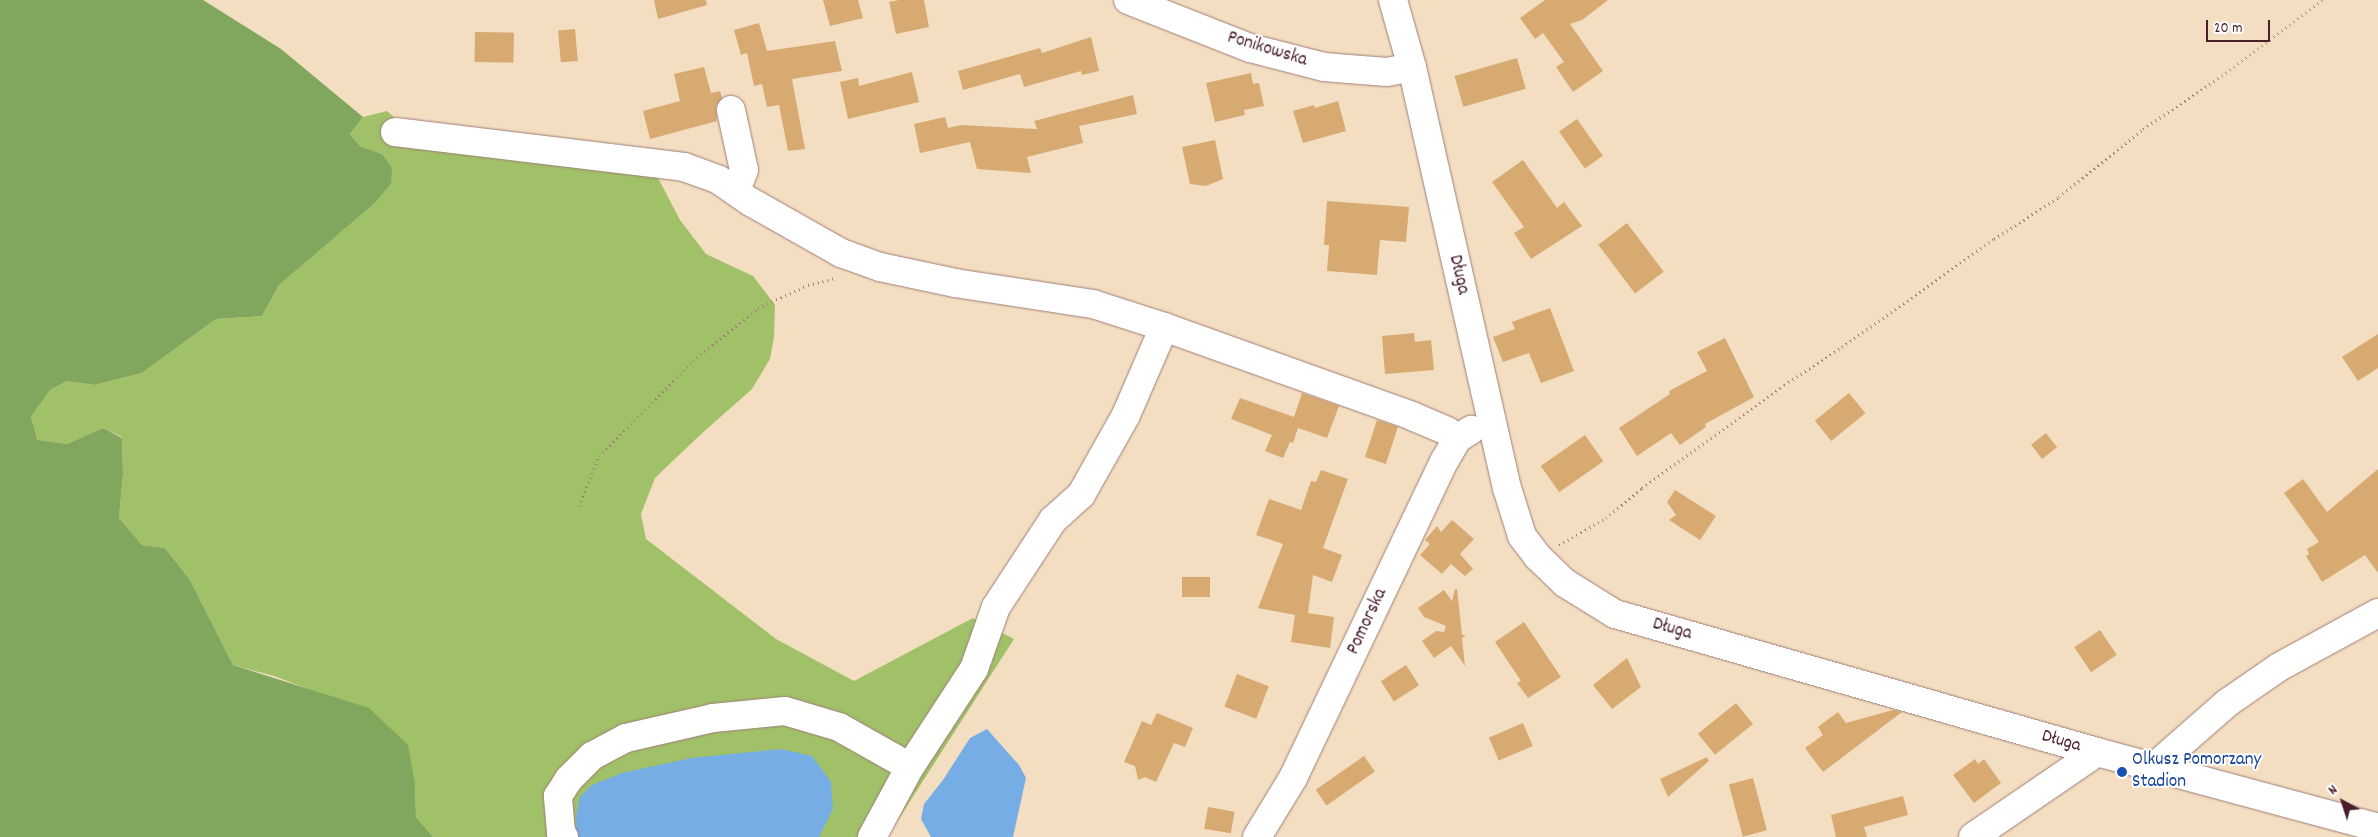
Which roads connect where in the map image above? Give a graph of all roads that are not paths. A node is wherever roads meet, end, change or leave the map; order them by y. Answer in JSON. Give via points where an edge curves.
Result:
{"nodes":[{"id":1,"x":1128,"y":0,"type":"edge"},
{"id":2,"x":1393,"y":0,"type":"edge"},
{"id":3,"x":1412,"y":67,"type":"junction"},
{"id":4,"x":731,"y":110,"type":"dead end"},
{"id":5,"x":395,"y":132,"type":"dead end"},
{"id":6,"x":736,"y":191,"type":"junction"},
{"id":7,"x":1164,"y":326,"type":"junction"},
{"id":8,"x":1492,"y":424,"type":"junction"},
{"id":9,"x":1457,"y":439,"type":"junction"},
{"id":10,"x":2378,"y":613,"type":"edge"},
{"id":11,"x":2097,"y":752,"type":"junction"},
{"id":12,"x":2154,"y":766,"type":"junction"},
{"id":13,"x":910,"y":767,"type":"junction"},
{"id":14,"x":2378,"y":828,"type":"edge"},
{"id":15,"x":564,"y":837,"type":"edge"},
{"id":16,"x":872,"y":837,"type":"edge"},
{"id":17,"x":1257,"y":837,"type":"edge"},
{"id":18,"x":1973,"y":837,"type":"edge"}],
"edges":[{"from":1,"to":3,"type":"street","name":"Ponikowska","via":[[1250,48],[1324,68],[1387,72]]},
{"from":2,"to":3,"type":"street","name":"Długa"},
{"from":3,"to":8,"type":"street","name":"Długa"},
{"from":4,"to":6,"type":"street","via":[[744,170]]},
{"from":5,"to":6,"type":"street","via":[[684,167],[719,180]]},
{"from":6,"to":7,"type":"street","via":[[841,253],[880,267],[955,283],[1093,304]]},
{"from":7,"to":9,"type":"street","via":[[1412,416],[1447,430]]},
{"from":7,"to":13,"type":"street","via":[[1126,415],[1081,495],[1053,520],[996,607],[974,669]]},
{"from":8,"to":9,"type":"street","via":[[1470,430]]},
{"from":8,"to":11,"type":"street","name":"Długa","via":[[1522,536],[1538,557],[1566,583],[1615,614]]},
{"from":9,"to":17,"type":"street","name":"Pomorska","via":[[1293,778]]},
{"from":10,"to":12,"type":"street","via":[[2279,667],[2227,703]]},
{"from":11,"to":12,"type":"street","name":"Długa"},
{"from":11,"to":18,"type":"street"},
{"from":12,"to":14,"type":"street","name":"Długa"},
{"from":13,"to":15,"type":"street","via":[[839,727],[785,711],[713,718],[626,738],[592,756],[569,779],[558,796]]},
{"from":13,"to":16,"type":"street"}]}
